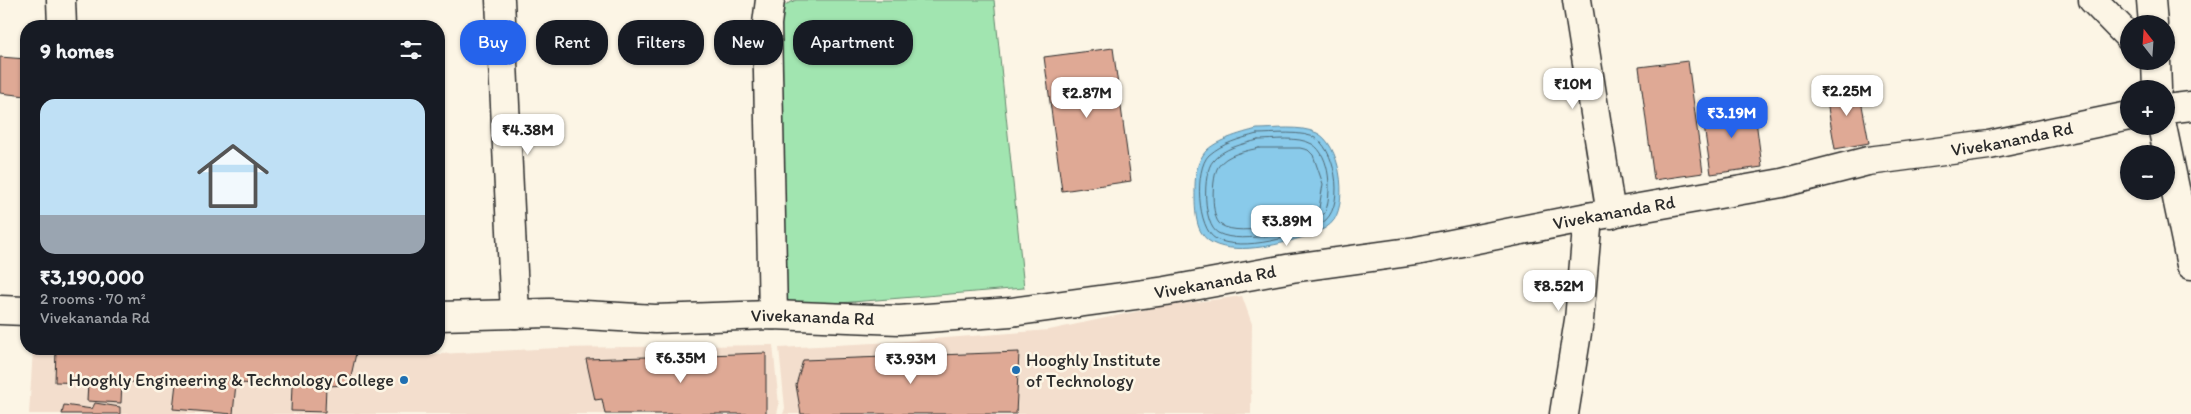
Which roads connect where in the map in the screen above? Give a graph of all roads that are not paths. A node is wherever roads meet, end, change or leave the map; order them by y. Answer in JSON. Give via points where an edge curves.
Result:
{"nodes":[{"id":1,"x":61,"y":0,"type":"edge"},
{"id":2,"x":500,"y":0,"type":"edge"},
{"id":3,"x":770,"y":0,"type":"edge"},
{"id":4,"x":1577,"y":0,"type":"edge"},
{"id":5,"x":2093,"y":0,"type":"edge"},
{"id":6,"x":2151,"y":0,"type":"edge"},
{"id":7,"x":2152,"y":15,"type":"edge"},
{"id":8,"x":62,"y":20,"type":"edge"},
{"id":9,"x":2120,"y":28,"type":"edge"},
{"id":10,"x":2191,"y":106,"type":"edge"},
{"id":11,"x":2175,"y":108,"type":"edge"},
{"id":12,"x":2120,"y":118,"type":"edge"},
{"id":13,"x":2164,"y":135,"type":"edge"},
{"id":14,"x":1599,"y":215,"type":"junction"},
{"id":15,"x":2191,"y":259,"type":"edge"},
{"id":16,"x":0,"y":310,"type":"edge"},
{"id":17,"x":20,"y":311,"type":"edge"},
{"id":18,"x":515,"y":314,"type":"junction"},
{"id":19,"x":773,"y":315,"type":"junction"},
{"id":20,"x":445,"y":316,"type":"edge"},
{"id":21,"x":1564,"y":414,"type":"edge"}],
"edges":[{"from":1,"to":8,"type":"street"},
{"from":2,"to":18,"type":"street"},
{"from":3,"to":19,"type":"street","via":[[767,24]]},
{"from":4,"to":14,"type":"street"},
{"from":5,"to":9,"type":"street"},
{"from":6,"to":7,"type":"street"},
{"from":10,"to":11,"type":"street"},
{"from":12,"to":14,"type":"street","name":"Vivekananda Rd","via":[[1989,144],[1868,161],[1782,184]]},
{"from":13,"to":15,"type":"street"},
{"from":14,"to":19,"type":"street","name":"Vivekananda Rd","via":[[1416,250],[1166,291],[1011,312],[900,320]]},
{"from":14,"to":21,"type":"street"},
{"from":16,"to":17,"type":"street"},
{"from":18,"to":19,"type":"street","name":"Vivekananda Rd","via":[[655,319]]},
{"from":18,"to":20,"type":"street","name":"Vivekananda Rd"}]}
